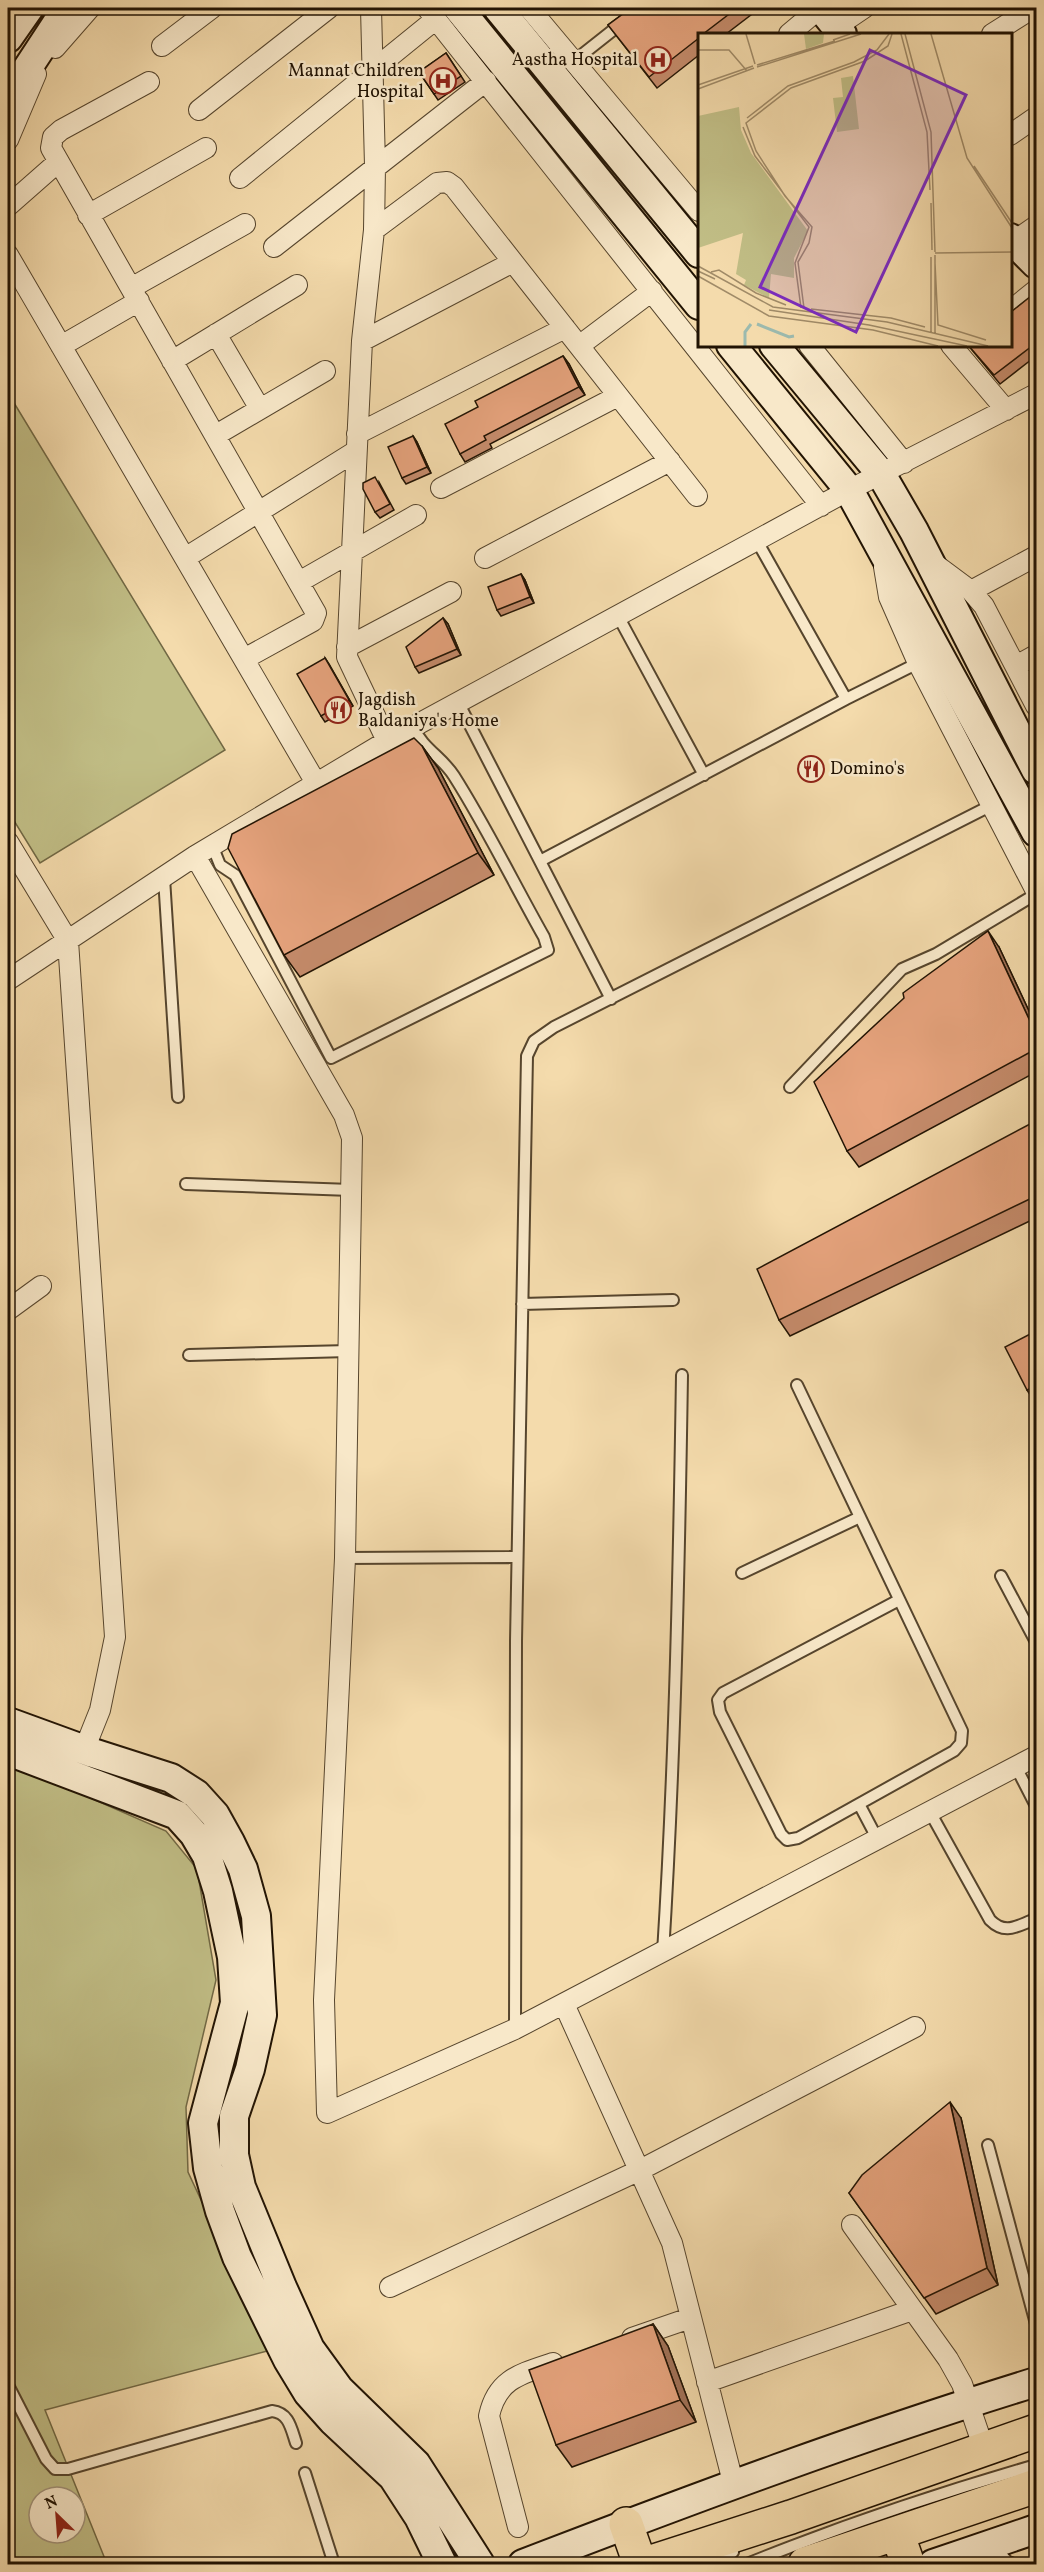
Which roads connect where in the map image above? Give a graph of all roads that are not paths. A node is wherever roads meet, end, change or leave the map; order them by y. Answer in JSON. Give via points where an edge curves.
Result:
{"nodes":[{"id":1,"x":29,"y":8,"type":"edge"},
{"id":2,"x":67,"y":8,"type":"edge"},
{"id":3,"x":90,"y":8,"type":"edge"},
{"id":4,"x":212,"y":8,"type":"edge"},
{"id":5,"x":329,"y":8,"type":"edge"},
{"id":6,"x":371,"y":8,"type":"edge"},
{"id":7,"x":498,"y":8,"type":"edge"},
{"id":8,"x":529,"y":8,"type":"edge"},
{"id":9,"x":641,"y":8,"type":"edge"},
{"id":10,"x":864,"y":8,"type":"edge"},
{"id":11,"x":1033,"y":8,"type":"edge"},
{"id":12,"x":441,"y":12,"type":"edge"},
{"id":13,"x":830,"y":19,"type":"edge"},
{"id":14,"x":792,"y":33,"type":"edge"},
{"id":15,"x":994,"y":33,"type":"edge"},
{"id":16,"x":8,"y":38,"type":"edge"},
{"id":17,"x":162,"y":46,"type":"dead end"},
{"id":18,"x":574,"y":61,"type":"junction"},
{"id":19,"x":373,"y":71,"type":"junction"},
{"id":20,"x":486,"y":81,"type":"junction"},
{"id":21,"x":149,"y":82,"type":"dead end"},
{"id":22,"x":8,"y":98,"type":"edge"},
{"id":23,"x":199,"y":110,"type":"dead end"},
{"id":24,"x":1036,"y":117,"type":"edge"},
{"id":25,"x":1011,"y":134,"type":"edge"},
{"id":26,"x":8,"y":140,"type":"edge"},
{"id":27,"x":206,"y":148,"type":"dead end"},
{"id":28,"x":58,"y":162,"type":"junction"},
{"id":29,"x":375,"y":166,"type":"junction"},
{"id":30,"x":240,"y":178,"type":"dead end"},
{"id":31,"x":8,"y":206,"type":"edge"},
{"id":32,"x":698,"y":210,"type":"edge"},
{"id":33,"x":88,"y":215,"type":"junction"},
{"id":34,"x":245,"y":224,"type":"dead end"},
{"id":35,"x":1036,"y":226,"type":"edge"},
{"id":36,"x":374,"y":230,"type":"junction"},
{"id":37,"x":1011,"y":240,"type":"edge"},
{"id":38,"x":274,"y":247,"type":"dead end"},
{"id":39,"x":698,"y":252,"type":"edge"},
{"id":40,"x":8,"y":255,"type":"edge"},
{"id":41,"x":513,"y":262,"type":"junction"},
{"id":42,"x":1036,"y":264,"type":"edge"},
{"id":43,"x":297,"y":285,"type":"dead end"},
{"id":44,"x":1036,"y":290,"type":"edge"},
{"id":45,"x":652,"y":291,"type":"junction"},
{"id":46,"x":135,"y":295,"type":"junction"},
{"id":47,"x":698,"y":304,"type":"edge"},
{"id":48,"x":1011,"y":310,"type":"edge"},
{"id":49,"x":565,"y":328,"type":"junction"},
{"id":50,"x":216,"y":334,"type":"junction"},
{"id":51,"x":362,"y":341,"type":"junction"},
{"id":52,"x":61,"y":346,"type":"junction"},
{"id":53,"x":579,"y":346,"type":"junction"},
{"id":54,"x":732,"y":346,"type":"edge"},
{"id":55,"x":775,"y":346,"type":"edge"},
{"id":56,"x":810,"y":346,"type":"edge"},
{"id":57,"x":958,"y":347,"type":"edge"},
{"id":58,"x":172,"y":361,"type":"junction"},
{"id":59,"x":326,"y":371,"type":"dead end"},
{"id":60,"x":1036,"y":394,"type":"edge"},
{"id":61,"x":618,"y":396,"type":"junction"},
{"id":62,"x":260,"y":409,"type":"junction"},
{"id":63,"x":1006,"y":410,"type":"junction"},
{"id":64,"x":216,"y":435,"type":"junction"},
{"id":65,"x":357,"y":442,"type":"junction"},
{"id":66,"x":670,"y":461,"type":"junction"},
{"id":67,"x":892,"y":468,"type":"junction"},
{"id":68,"x":441,"y":488,"type":"dead end"},
{"id":69,"x":849,"y":490,"type":"junction"},
{"id":70,"x":697,"y":496,"type":"dead end"},
{"id":71,"x":821,"y":506,"type":"junction"},
{"id":72,"x":260,"y":511,"type":"junction"},
{"id":73,"x":416,"y":515,"type":"dead end"},
{"id":74,"x":757,"y":541,"type":"junction"},
{"id":75,"x":882,"y":547,"type":"junction"},
{"id":76,"x":351,"y":552,"type":"junction"},
{"id":77,"x":1036,"y":556,"type":"edge"},
{"id":78,"x":184,"y":558,"type":"junction"},
{"id":79,"x":485,"y":558,"type":"dead end"},
{"id":80,"x":928,"y":558,"type":"junction"},
{"id":81,"x":299,"y":582,"type":"junction"},
{"id":82,"x":971,"y":591,"type":"junction"},
{"id":83,"x":452,"y":592,"type":"dead end"},
{"id":84,"x":618,"y":616,"type":"junction"},
{"id":85,"x":347,"y":647,"type":"junction"},
{"id":86,"x":1036,"y":655,"type":"edge"},
{"id":87,"x":244,"y":659,"type":"junction"},
{"id":88,"x":918,"y":663,"type":"junction"},
{"id":89,"x":1016,"y":666,"type":"junction"},
{"id":90,"x":846,"y":699,"type":"junction"},
{"id":91,"x":458,"y":702,"type":"junction"},
{"id":92,"x":1036,"y":706,"type":"edge"},
{"id":93,"x":413,"y":726,"type":"junction"},
{"id":94,"x":387,"y":741,"type":"junction"},
{"id":95,"x":1036,"y":770,"type":"edge"},
{"id":96,"x":704,"y":775,"type":"junction"},
{"id":97,"x":316,"y":783,"type":"junction"},
{"id":98,"x":992,"y":805,"type":"junction"},
{"id":99,"x":1036,"y":832,"type":"edge"},
{"id":100,"x":8,"y":842,"type":"edge"},
{"id":101,"x":212,"y":845,"type":"junction"},
{"id":102,"x":195,"y":856,"type":"junction"},
{"id":103,"x":540,"y":861,"type":"junction"},
{"id":104,"x":164,"y":878,"type":"junction"},
{"id":105,"x":1036,"y":893,"type":"edge"},
{"id":106,"x":68,"y":941,"type":"junction"},
{"id":107,"x":8,"y":980,"type":"edge"},
{"id":108,"x":611,"y":999,"type":"junction"},
{"id":109,"x":790,"y":1088,"type":"dead end"},
{"id":110,"x":178,"y":1097,"type":"dead end"},
{"id":111,"x":186,"y":1184,"type":"dead end"},
{"id":112,"x":351,"y":1190,"type":"junction"},
{"id":113,"x":40,"y":1286,"type":"dead end"},
{"id":114,"x":673,"y":1300,"type":"dead end"},
{"id":115,"x":522,"y":1304,"type":"junction"},
{"id":116,"x":8,"y":1310,"type":"edge"},
{"id":117,"x":349,"y":1351,"type":"junction"},
{"id":118,"x":189,"y":1355,"type":"dead end"},
{"id":119,"x":682,"y":1375,"type":"dead end"},
{"id":120,"x":797,"y":1385,"type":"dead end"},
{"id":121,"x":860,"y":1517,"type":"junction"},
{"id":122,"x":517,"y":1557,"type":"junction"},
{"id":123,"x":345,"y":1558,"type":"junction"},
{"id":124,"x":742,"y":1573,"type":"dead end"},
{"id":125,"x":1001,"y":1576,"type":"dead end"},
{"id":126,"x":900,"y":1600,"type":"junction"},
{"id":127,"x":1036,"y":1642,"type":"edge"},
{"id":128,"x":8,"y":1722,"type":"edge"},
{"id":129,"x":84,"y":1750,"type":"junction"},
{"id":130,"x":8,"y":1751,"type":"edge"},
{"id":131,"x":1036,"y":1756,"type":"edge"},
{"id":132,"x":1016,"y":1767,"type":"junction"},
{"id":133,"x":859,"y":1804,"type":"junction"},
{"id":134,"x":1036,"y":1806,"type":"edge"},
{"id":135,"x":930,"y":1812,"type":"junction"},
{"id":136,"x":878,"y":1840,"type":"junction"},
{"id":137,"x":1036,"y":1919,"type":"edge"},
{"id":138,"x":663,"y":1954,"type":"junction"},
{"id":139,"x":564,"y":2004,"type":"junction"},
{"id":140,"x":915,"y":2026,"type":"dead end"},
{"id":141,"x":515,"y":2029,"type":"junction"},
{"id":142,"x":988,"y":2145,"type":"dead end"},
{"id":143,"x":640,"y":2170,"type":"junction"},
{"id":144,"x":852,"y":2225,"type":"edge"},
{"id":145,"x":390,"y":2287,"type":"dead end"},
{"id":146,"x":912,"y":2310,"type":"junction"},
{"id":147,"x":690,"y":2319,"type":"junction"},
{"id":148,"x":1036,"y":2324,"type":"edge"},
{"id":149,"x":611,"y":2344,"type":"edge"},
{"id":150,"x":577,"y":2356,"type":"edge"},
{"id":151,"x":707,"y":2382,"type":"junction"},
{"id":152,"x":1036,"y":2382,"type":"edge"},
{"id":153,"x":8,"y":2385,"type":"edge"},
{"id":154,"x":969,"y":2403,"type":"junction"},
{"id":155,"x":1036,"y":2431,"type":"edge"},
{"id":156,"x":296,"y":2443,"type":"dead end"},
{"id":157,"x":977,"y":2458,"type":"junction"},
{"id":158,"x":1036,"y":2465,"type":"edge"},
{"id":159,"x":305,"y":2473,"type":"dead end"},
{"id":160,"x":734,"y":2486,"type":"junction"},
{"id":161,"x":1036,"y":2486,"type":"edge"},
{"id":162,"x":626,"y":2524,"type":"junction"},
{"id":163,"x":518,"y":2528,"type":"dead end"},
{"id":164,"x":1036,"y":2529,"type":"edge"},
{"id":165,"x":897,"y":2533,"type":"junction"},
{"id":166,"x":774,"y":2535,"type":"dead end"},
{"id":167,"x":991,"y":2543,"type":"junction"},
{"id":168,"x":744,"y":2547,"type":"dead end"},
{"id":169,"x":334,"y":2565,"type":"edge"},
{"id":170,"x":442,"y":2565,"type":"edge"},
{"id":171,"x":480,"y":2565,"type":"edge"},
{"id":172,"x":523,"y":2565,"type":"edge"},
{"id":173,"x":642,"y":2565,"type":"edge"},
{"id":174,"x":703,"y":2565,"type":"edge"},
{"id":175,"x":747,"y":2565,"type":"edge"},
{"id":176,"x":805,"y":2565,"type":"edge"},
{"id":177,"x":908,"y":2565,"type":"edge"},
{"id":178,"x":933,"y":2565,"type":"edge"},
{"id":179,"x":1013,"y":2565,"type":"edge"}],
"edges":[{"from":1,"to":16,"type":"street"},
{"from":2,"to":22,"type":"street"},
{"from":3,"to":26,"type":"street","via":[[39,69]]},
{"from":4,"to":17,"type":"street"},
{"from":5,"to":23,"type":"street"},
{"from":6,"to":19,"type":"street"},
{"from":7,"to":39,"type":"street"},
{"from":8,"to":18,"type":"street"},
{"from":9,"to":18,"type":"lane"},
{"from":10,"to":13,"type":"street"},
{"from":11,"to":15,"type":"street"},
{"from":12,"to":19,"type":"street"},
{"from":12,"to":20,"type":"street"},
{"from":12,"to":47,"type":"street"},
{"from":13,"to":14,"type":"street"},
{"from":18,"to":32,"type":"street"},
{"from":19,"to":29,"type":"street"},
{"from":19,"to":30,"type":"street"},
{"from":20,"to":29,"type":"street"},
{"from":20,"to":45,"type":"street"},
{"from":21,"to":28,"type":"street","via":[[53,137],[51,148]]},
{"from":24,"to":25,"type":"street"},
{"from":27,"to":33,"type":"street"},
{"from":28,"to":31,"type":"street"},
{"from":28,"to":33,"type":"street"},
{"from":29,"to":36,"type":"street"},
{"from":29,"to":38,"type":"street"},
{"from":33,"to":46,"type":"street"},
{"from":34,"to":46,"type":"street"},
{"from":35,"to":37,"type":"street"},
{"from":36,"to":41,"type":"street","via":[[438,183],[447,182]]},
{"from":36,"to":51,"type":"street"},
{"from":37,"to":42,"type":"street"},
{"from":40,"to":52,"type":"street"},
{"from":41,"to":49,"type":"street"},
{"from":41,"to":51,"type":"street"},
{"from":43,"to":50,"type":"street"},
{"from":44,"to":48,"type":"street"},
{"from":45,"to":53,"type":"street"},
{"from":45,"to":71,"type":"street"},
{"from":46,"to":52,"type":"street"},
{"from":46,"to":58,"type":"street"},
{"from":49,"to":53,"type":"street"},
{"from":49,"to":65,"type":"street"},
{"from":50,"to":58,"type":"street"},
{"from":50,"to":62,"type":"street"},
{"from":51,"to":65,"type":"street"},
{"from":52,"to":78,"type":"street"},
{"from":53,"to":61,"type":"street"},
{"from":54,"to":69,"type":"street"},
{"from":55,"to":67,"type":"street"},
{"from":56,"to":67,"type":"street"},
{"from":57,"to":63,"type":"street"},
{"from":58,"to":64,"type":"street"},
{"from":59,"to":62,"type":"street"},
{"from":60,"to":63,"type":"street"},
{"from":61,"to":66,"type":"street"},
{"from":61,"to":68,"type":"street"},
{"from":62,"to":64,"type":"street"},
{"from":63,"to":67,"type":"street"},
{"from":64,"to":72,"type":"street"},
{"from":65,"to":72,"type":"street"},
{"from":65,"to":76,"type":"street"},
{"from":66,"to":70,"type":"street"},
{"from":66,"to":79,"type":"street"},
{"from":67,"to":69,"type":"street"},
{"from":67,"to":80,"type":"street"},
{"from":69,"to":71,"type":"street"},
{"from":69,"to":75,"type":"street"},
{"from":71,"to":74,"type":"street"},
{"from":72,"to":78,"type":"street"},
{"from":72,"to":81,"type":"street"},
{"from":73,"to":76,"type":"street"},
{"from":74,"to":84,"type":"street"},
{"from":74,"to":90,"type":"lane"},
{"from":75,"to":88,"type":"street","via":[[889,597]]},
{"from":75,"to":99,"type":"street"},
{"from":76,"to":81,"type":"street"},
{"from":76,"to":85,"type":"street"},
{"from":77,"to":82,"type":"street"},
{"from":78,"to":87,"type":"street"},
{"from":80,"to":82,"type":"street"},
{"from":80,"to":95,"type":"street"},
{"from":81,"to":87,"type":"street","via":[[316,618]]},
{"from":82,"to":89,"type":"street","via":[[984,606]]},
{"from":83,"to":85,"type":"street"},
{"from":84,"to":91,"type":"street"},
{"from":84,"to":96,"type":"lane"},
{"from":85,"to":94,"type":"street","via":[[350,667]]},
{"from":86,"to":89,"type":"street"},
{"from":87,"to":97,"type":"street"},
{"from":88,"to":90,"type":"lane"},
{"from":88,"to":98,"type":"street"},
{"from":89,"to":92,"type":"street"},
{"from":90,"to":96,"type":"lane"},
{"from":91,"to":93,"type":"street"},
{"from":91,"to":103,"type":"lane"},
{"from":93,"to":94,"type":"street"},
{"from":93,"to":101,"type":"lane","via":[[423,754],[452,774],[548,950],[331,1058],[236,870],[220,865]]},
{"from":94,"to":97,"type":"street"},
{"from":96,"to":103,"type":"lane"},
{"from":97,"to":101,"type":"street"},
{"from":98,"to":105,"type":"street"},
{"from":98,"to":108,"type":"lane"},
{"from":100,"to":106,"type":"street"},
{"from":101,"to":102,"type":"street"},
{"from":102,"to":104,"type":"street"},
{"from":102,"to":112,"type":"street","via":[[344,1115],[352,1138]]},
{"from":103,"to":108,"type":"lane"},
{"from":104,"to":106,"type":"street"},
{"from":104,"to":110,"type":"lane"},
{"from":105,"to":109,"type":"lane","via":[[936,954],[902,969]]},
{"from":106,"to":107,"type":"street"},
{"from":106,"to":129,"type":"street","via":[[115,1637],[100,1710]]},
{"from":108,"to":115,"type":"lane","via":[[554,1027],[534,1041],[527,1056]]},
{"from":111,"to":112,"type":"lane"},
{"from":112,"to":117,"type":"street"},
{"from":113,"to":116,"type":"street"},
{"from":114,"to":115,"type":"lane"},
{"from":115,"to":122,"type":"lane"},
{"from":117,"to":118,"type":"lane"},
{"from":117,"to":123,"type":"street"},
{"from":119,"to":138,"type":"lane","via":[[679,1595]]},
{"from":120,"to":121,"type":"lane"},
{"from":121,"to":124,"type":"lane"},
{"from":121,"to":126,"type":"lane"},
{"from":122,"to":123,"type":"lane"},
{"from":122,"to":141,"type":"lane"},
{"from":123,"to":141,"type":"street","via":[[324,2000],[327,2113]]},
{"from":125,"to":127,"type":"lane"},
{"from":126,"to":133,"type":"lane","via":[[962,1731],[962,1743],[954,1752]]},
{"from":126,"to":133,"type":"lane","via":[[723,1693],[718,1700],[720,1712],[787,1840],[798,1838]]},
{"from":128,"to":129,"type":"street"},
{"from":129,"to":171,"type":"street","via":[[171,1778],[202,1801],[230,1842],[243,1869],[255,1916],[262,2004],[250,2069],[234,2116],[234,2155],[242,2187],[310,2349],[339,2389],[416,2463]]},
{"from":130,"to":170,"type":"street","via":[[177,1815],[207,1856],[232,1958],[235,2003],[203,2123],[208,2168],[220,2211],[242,2267],[308,2393],[393,2477],[419,2517]]},
{"from":131,"to":132,"type":"street"},
{"from":132,"to":134,"type":"lane"},
{"from":132,"to":135,"type":"street"},
{"from":133,"to":136,"type":"lane"},
{"from":135,"to":136,"type":"street"},
{"from":135,"to":137,"type":"lane","via":[[994,1924],[1007,1929]]},
{"from":136,"to":138,"type":"street"},
{"from":138,"to":139,"type":"street"},
{"from":139,"to":141,"type":"street"},
{"from":139,"to":143,"type":"street"},
{"from":140,"to":143,"type":"street"},
{"from":142,"to":148,"type":"lane"},
{"from":143,"to":145,"type":"street"},
{"from":143,"to":147,"type":"street","via":[[672,2243]]},
{"from":144,"to":146,"type":"street"},
{"from":146,"to":151,"type":"street"},
{"from":146,"to":154,"type":"street","via":[[948,2360]]},
{"from":147,"to":149,"type":"street"},
{"from":147,"to":151,"type":"street"},
{"from":150,"to":163,"type":"street","via":[[520,2374],[501,2387],[492,2401],[489,2416]]},
{"from":151,"to":160,"type":"street"},
{"from":152,"to":154,"type":"street"},
{"from":153,"to":156,"type":"lane","via":[[55,2469],[68,2469],[272,2411],[287,2418]]},
{"from":154,"to":157,"type":"street"},
{"from":154,"to":160,"type":"street"},
{"from":155,"to":157,"type":"highway"},
{"from":157,"to":166,"type":"lane"},
{"from":157,"to":173,"type":"highway"},
{"from":158,"to":175,"type":"lane","via":[[964,2486]]},
{"from":159,"to":169,"type":"lane"},
{"from":160,"to":162,"type":"street"},
{"from":161,"to":165,"type":"highway"},
{"from":162,"to":172,"type":"street"},
{"from":162,"to":173,"type":"highway"},
{"from":164,"to":167,"type":"street"},
{"from":165,"to":176,"type":"highway"},
{"from":165,"to":177,"type":"highway"},
{"from":167,"to":178,"type":"street"},
{"from":167,"to":179,"type":"lane"},
{"from":168,"to":174,"type":"lane"}]}
